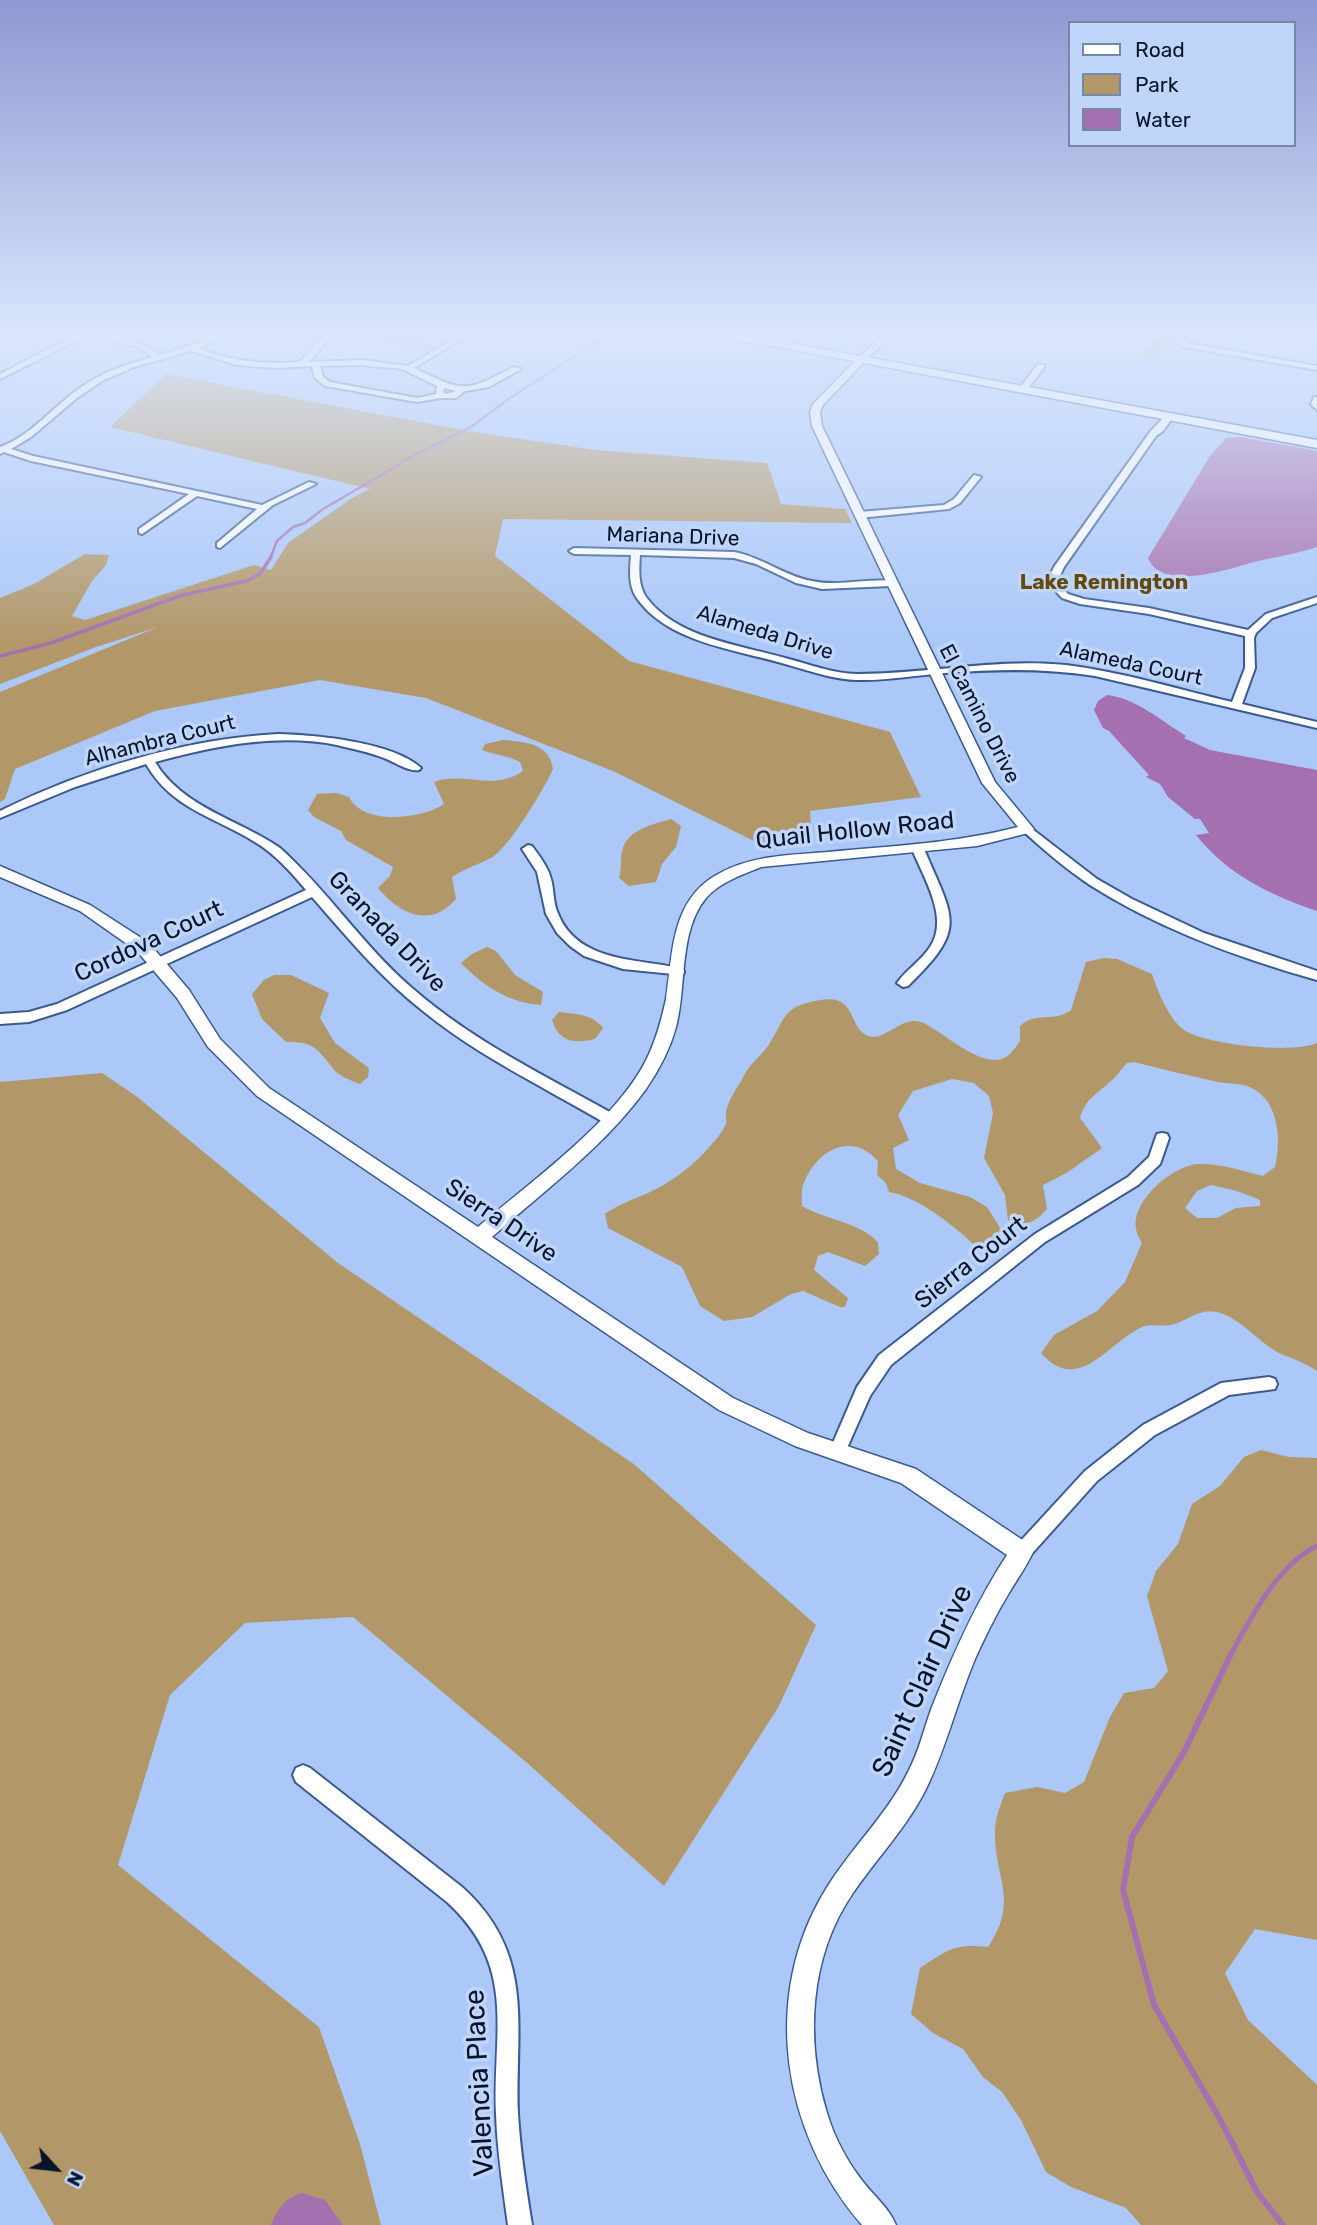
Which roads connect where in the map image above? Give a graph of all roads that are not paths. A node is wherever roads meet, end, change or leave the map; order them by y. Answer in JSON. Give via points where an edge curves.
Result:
{"nodes":[{"id":1,"x":29,"y":436,"type":"edge"},
{"id":2,"x":822,"y":436,"type":"edge"},
{"id":3,"x":1152,"y":436,"type":"edge"},
{"id":4,"x":1273,"y":436,"type":"edge"},
{"id":5,"x":1317,"y":444,"type":"edge"},
{"id":6,"x":2,"y":450,"type":"edge"},
{"id":7,"x":977,"y":477,"type":"dead end"},
{"id":8,"x":312,"y":484,"type":"dead end"},
{"id":9,"x":195,"y":494,"type":"junction"},
{"id":10,"x":264,"y":508,"type":"junction"},
{"id":11,"x":859,"y":515,"type":"junction"},
{"id":12,"x":142,"y":531,"type":"dead end"},
{"id":13,"x":220,"y":545,"type":"dead end"},
{"id":14,"x":574,"y":551,"type":"dead end"},
{"id":15,"x":636,"y":552,"type":"junction"},
{"id":16,"x":891,"y":583,"type":"junction"},
{"id":17,"x":1317,"y":600,"type":"edge"},
{"id":18,"x":1251,"y":634,"type":"junction"},
{"id":19,"x":935,"y":672,"type":"junction"},
{"id":20,"x":1236,"y":706,"type":"junction"},
{"id":21,"x":1317,"y":725,"type":"edge"},
{"id":22,"x":149,"y":760,"type":"junction"},
{"id":23,"x":415,"y":768,"type":"dead end"},
{"id":24,"x":0,"y":815,"type":"edge"},
{"id":25,"x":1027,"y":829,"type":"junction"},
{"id":26,"x":528,"y":849,"type":"dead end"},
{"id":27,"x":918,"y":849,"type":"junction"},
{"id":28,"x":0,"y":871,"type":"edge"},
{"id":29,"x":314,"y":891,"type":"junction"},
{"id":30,"x":158,"y":962,"type":"junction"},
{"id":31,"x":678,"y":972,"type":"junction"},
{"id":32,"x":1317,"y":976,"type":"edge"},
{"id":33,"x":903,"y":983,"type":"dead end"},
{"id":34,"x":0,"y":1019,"type":"edge"},
{"id":35,"x":610,"y":1119,"type":"junction"},
{"id":36,"x":1161,"y":1138,"type":"dead end"},
{"id":37,"x":478,"y":1238,"type":"junction"},
{"id":38,"x":1269,"y":1384,"type":"dead end"},
{"id":39,"x":837,"y":1452,"type":"junction"},
{"id":40,"x":1021,"y":1552,"type":"junction"},
{"id":41,"x":303,"y":1775,"type":"dead end"},
{"id":42,"x":520,"y":2225,"type":"edge"},
{"id":43,"x":881,"y":2225,"type":"edge"}],
"edges":[{"from":1,"to":6,"type":"street"},
{"from":2,"to":11,"type":"street","name":"El Camino Drive"},
{"from":3,"to":18,"type":"street","via":[[1052,582],[1065,596],[1083,602],[1149,611]]},
{"from":4,"to":5,"type":"main road"},
{"from":6,"to":9,"type":"street"},
{"from":7,"to":11,"type":"street","via":[[946,507]]},
{"from":8,"to":10,"type":"street"},
{"from":9,"to":10,"type":"street"},
{"from":9,"to":12,"type":"street"},
{"from":10,"to":13,"type":"street"},
{"from":11,"to":16,"type":"street","name":"El Camino Drive"},
{"from":14,"to":15,"type":"street","name":"Mariana Drive"},
{"from":15,"to":16,"type":"street","name":"Mariana Drive","via":[[741,556],[824,586]]},
{"from":15,"to":19,"type":"street","name":"Alameda Drive","via":[[635,581],[646,603],[666,620],[695,634],[840,676]]},
{"from":16,"to":19,"type":"street","name":"El Camino Drive"},
{"from":17,"to":18,"type":"street","via":[[1269,616]]},
{"from":18,"to":20,"type":"street","via":[[1250,668]]},
{"from":19,"to":20,"type":"street","name":"Alameda Court","via":[[1058,667]]},
{"from":19,"to":25,"type":"street","name":"El Camino Drive","via":[[989,783]]},
{"from":20,"to":21,"type":"street","name":"Alameda Court"},
{"from":22,"to":23,"type":"street","name":"Alhambra Court","via":[[213,742],[290,736],[344,743]]},
{"from":22,"to":24,"type":"street","name":"Alhambra Court","via":[[75,783]]},
{"from":22,"to":29,"type":"street","name":"Granada Drive","via":[[157,776],[177,796],[259,839]]},
{"from":25,"to":27,"type":"street","name":"Quail Hollow Road","via":[[987,840]]},
{"from":25,"to":32,"type":"street","name":"El Camino Drive","via":[[1088,881],[1150,916]]},
{"from":26,"to":31,"type":"street","via":[[543,872],[552,915],[577,945],[619,965]]},
{"from":27,"to":31,"type":"street","name":"Quail Hollow Road","via":[[771,862],[725,875],[689,909]]},
{"from":27,"to":33,"type":"street","via":[[942,911],[944,930],[934,951]]},
{"from":28,"to":30,"type":"street","name":"Sierra Drive","via":[[102,918]]},
{"from":29,"to":30,"type":"street","name":"Cordova Court"},
{"from":29,"to":35,"type":"street","name":"Granada Drive","via":[[430,1010]]},
{"from":30,"to":34,"type":"street","name":"Cordova Court","via":[[44,1013]]},
{"from":30,"to":37,"type":"street","name":"Sierra Drive","via":[[214,1043],[263,1092]]},
{"from":31,"to":35,"type":"street","name":"Quail Hollow Road","via":[[669,1025],[657,1056]]},
{"from":35,"to":37,"type":"street","name":"Quail Hollow Road"},
{"from":36,"to":39,"type":"street","name":"Sierra Court","via":[[1155,1160],[1133,1181],[1040,1238],[885,1360],[863,1392]]},
{"from":37,"to":39,"type":"street","name":"Sierra Drive","via":[[726,1404]]},
{"from":38,"to":40,"type":"street","name":"Saint Clair Drive","via":[[1227,1388],[1149,1430],[1091,1476]]},
{"from":39,"to":40,"type":"street","name":"Sierra Drive","via":[[908,1475]]},
{"from":40,"to":43,"type":"street","name":"Saint Clair Drive","via":[[985,1613],[913,1787],[833,1900],[804,1971],[800,2033],[812,2113],[837,2166]]},
{"from":41,"to":42,"type":"street","name":"Valencia Place","via":[[451,1892],[490,1935],[508,2002],[507,2113]]}]}
